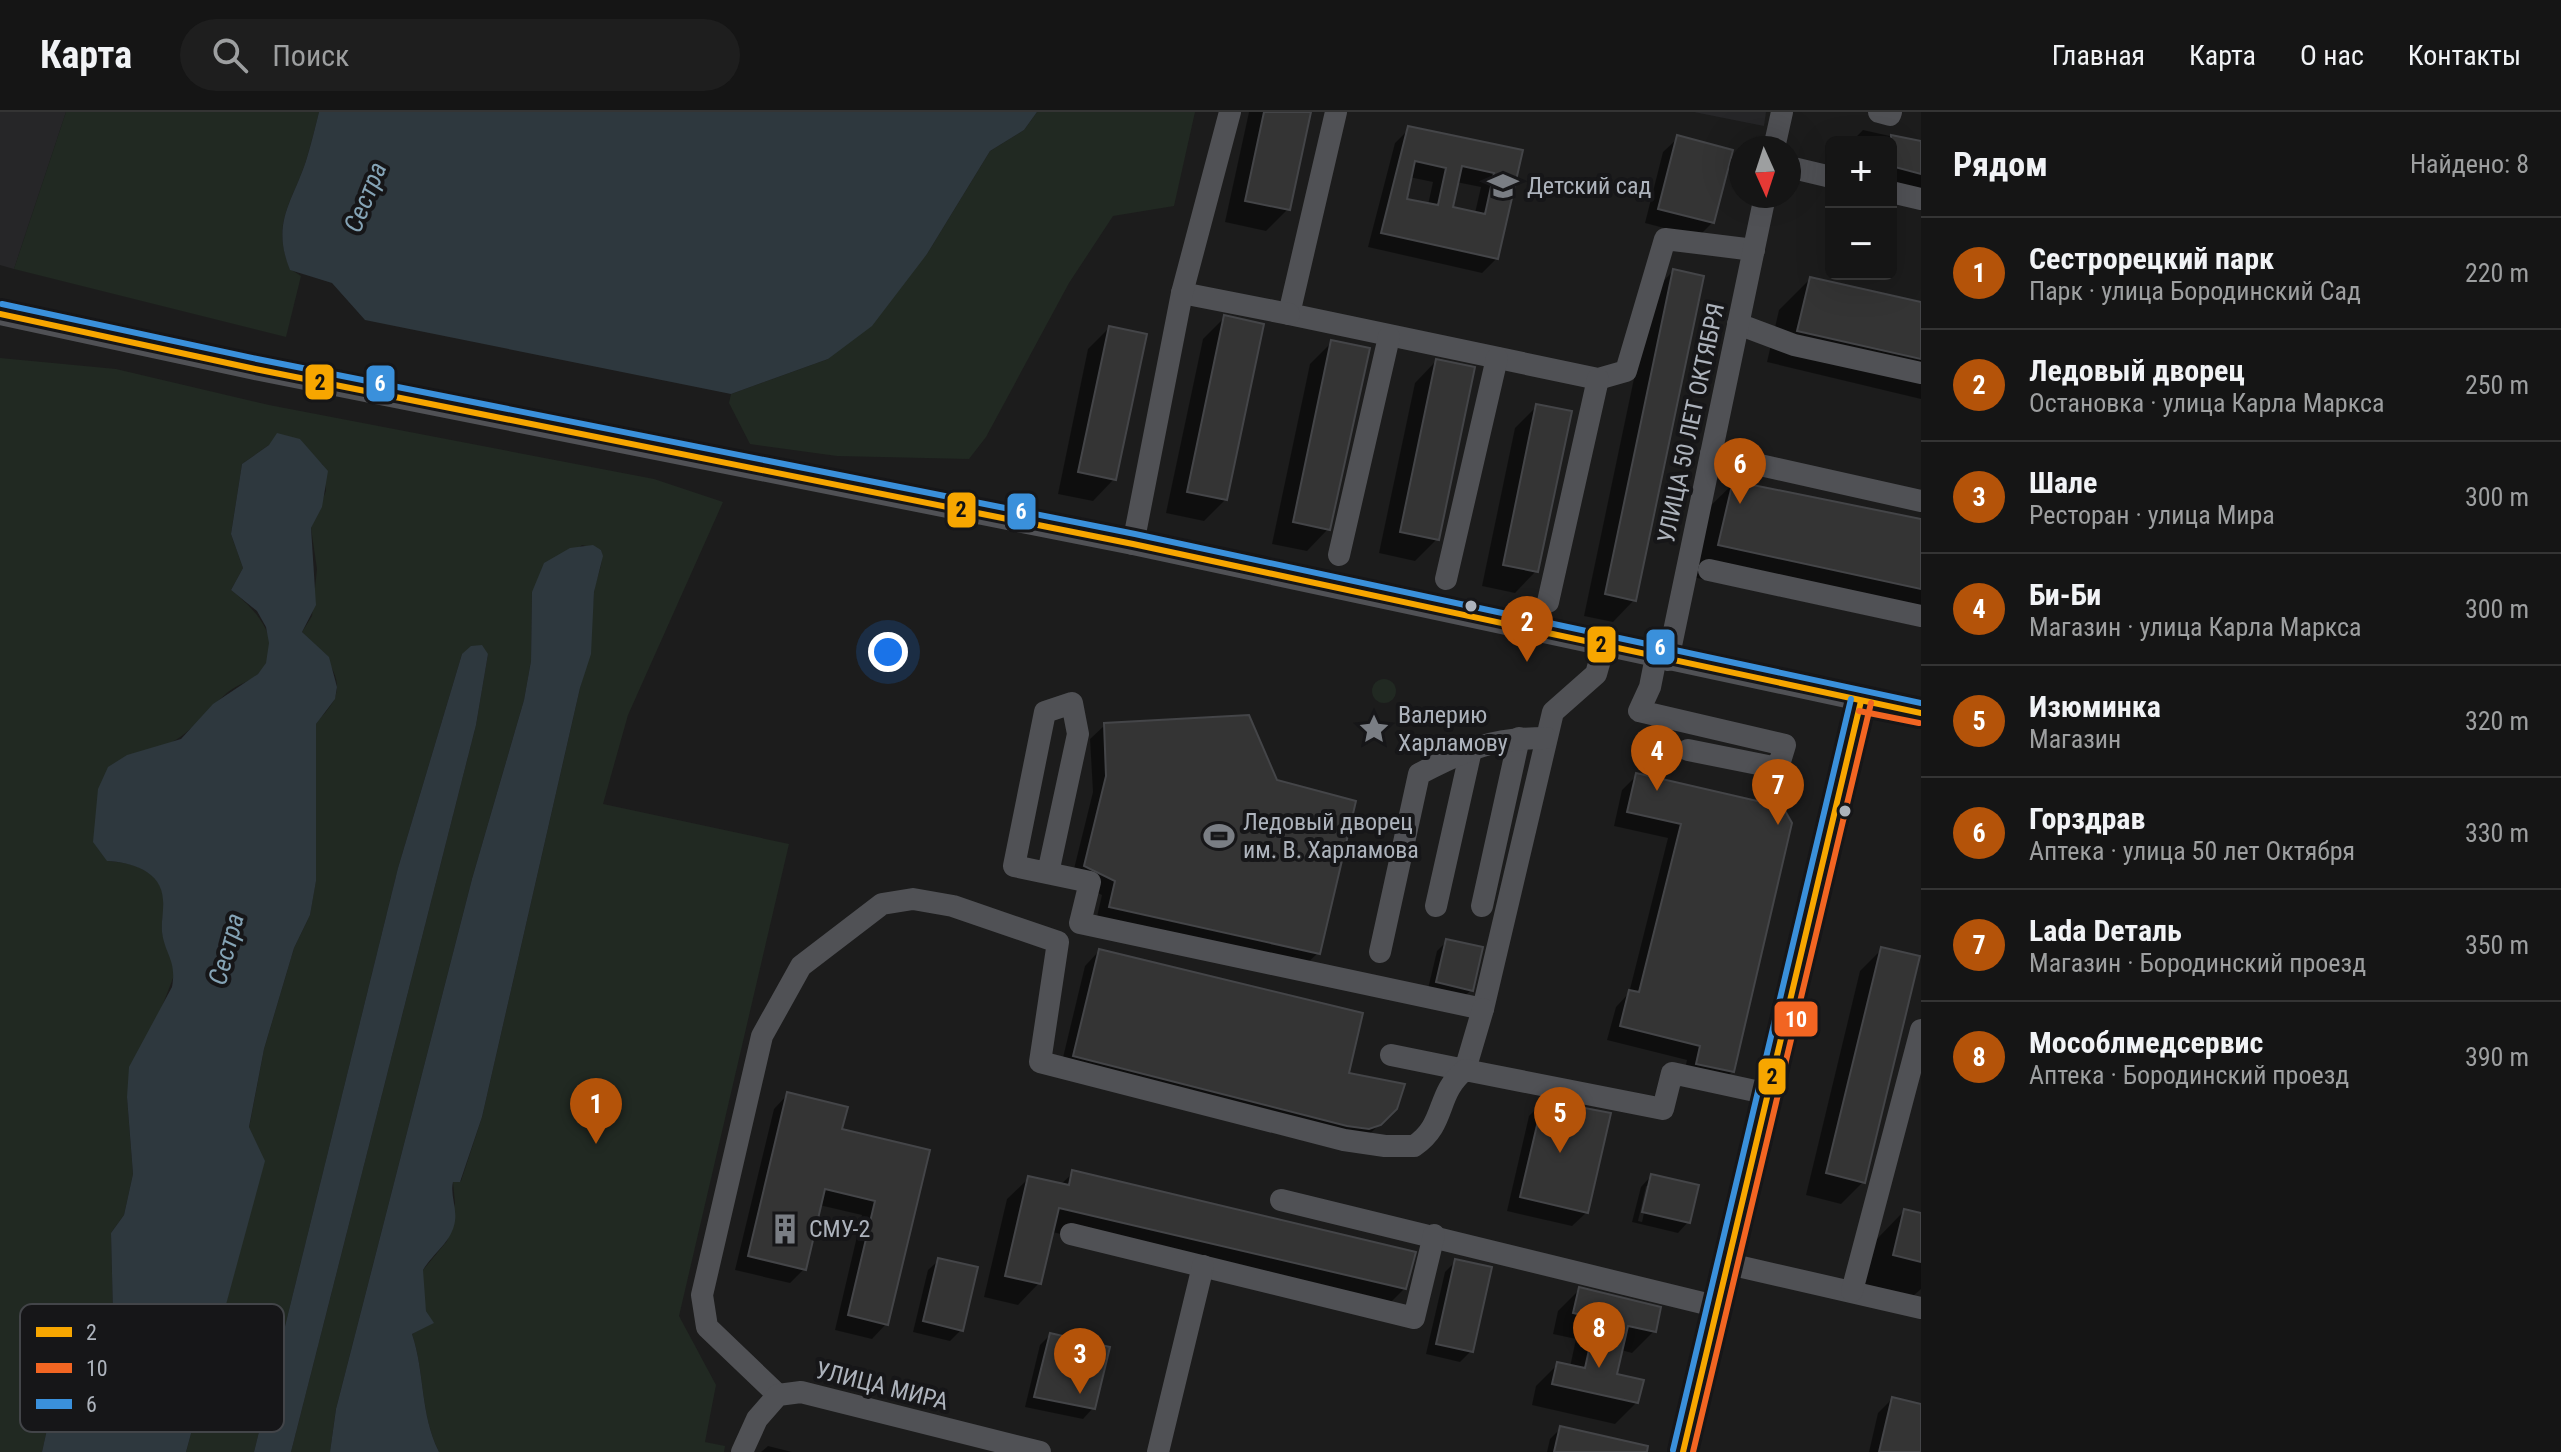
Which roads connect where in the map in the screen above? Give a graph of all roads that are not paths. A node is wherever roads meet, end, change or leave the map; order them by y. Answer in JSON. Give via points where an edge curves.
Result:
{"nodes":[{"id":1,"x":1230,"y":112,"type":"edge"},
{"id":2,"x":1336,"y":112,"type":"edge"},
{"id":3,"x":1782,"y":112,"type":"edge"},
{"id":4,"x":1879,"y":112,"type":"edge"},
{"id":5,"x":1891,"y":112,"type":"edge"},
{"id":6,"x":1777,"y":136,"type":"edge"},
{"id":7,"x":1801,"y":170,"type":"edge"},
{"id":8,"x":1825,"y":176,"type":"edge"},
{"id":9,"x":1897,"y":193,"type":"edge"},
{"id":10,"x":1921,"y":199,"type":"edge"},
{"id":11,"x":1763,"y":208,"type":"edge"},
{"id":12,"x":1754,"y":250,"type":"junction"},
{"id":13,"x":1182,"y":293,"type":"junction"},
{"id":14,"x":0,"y":314,"type":"edge"},
{"id":15,"x":1289,"y":314,"type":"junction"},
{"id":16,"x":1738,"y":324,"type":"junction"},
{"id":17,"x":1389,"y":337,"type":"junction"},
{"id":18,"x":1497,"y":358,"type":"junction"},
{"id":19,"x":1921,"y":373,"type":"edge"},
{"id":20,"x":1598,"y":379,"type":"junction"},
{"id":21,"x":1711,"y":454,"type":"junction"},
{"id":22,"x":1921,"y":501,"type":"edge"},
{"id":23,"x":1133,"y":544,"type":"junction"},
{"id":24,"x":1339,"y":555,"type":"dead end"},
{"id":25,"x":1709,"y":570,"type":"dead end"},
{"id":26,"x":1446,"y":579,"type":"dead end"},
{"id":27,"x":1548,"y":602,"type":"dead end"},
{"id":28,"x":1921,"y":616,"type":"edge"},
{"id":29,"x":1604,"y":646,"type":"junction"},
{"id":30,"x":1662,"y":659,"type":"junction"},
{"id":31,"x":1861,"y":701,"type":"junction"},
{"id":32,"x":1921,"y":713,"type":"edge"},
{"id":33,"x":1519,"y":738,"type":"junction"},
{"id":34,"x":1546,"y":738,"type":"junction"},
{"id":35,"x":1471,"y":750,"type":"junction"},
{"id":36,"x":1688,"y":750,"type":"dead end"},
{"id":37,"x":1048,"y":873,"type":"junction"},
{"id":38,"x":1436,"y":906,"type":"dead end"},
{"id":39,"x":1482,"y":906,"type":"dead end"},
{"id":40,"x":1380,"y":952,"type":"dead end"},
{"id":41,"x":1483,"y":1009,"type":"junction"},
{"id":42,"x":1921,"y":1030,"type":"edge"},
{"id":43,"x":1391,"y":1055,"type":"dead end"},
{"id":44,"x":1465,"y":1070,"type":"junction"},
{"id":45,"x":1769,"y":1094,"type":"junction"},
{"id":46,"x":1281,"y":1200,"type":"dead end"},
{"id":47,"x":1071,"y":1234,"type":"dead end"},
{"id":48,"x":1434,"y":1235,"type":"junction"},
{"id":49,"x":1729,"y":1264,"type":"junction"},
{"id":50,"x":1203,"y":1266,"type":"junction"},
{"id":51,"x":1852,"y":1291,"type":"junction"},
{"id":52,"x":1719,"y":1307,"type":"junction"},
{"id":53,"x":1921,"y":1308,"type":"edge"},
{"id":54,"x":778,"y":1395,"type":"junction"},
{"id":55,"x":1026,"y":1450,"type":"edge"},
{"id":56,"x":742,"y":1452,"type":"edge"},
{"id":57,"x":1158,"y":1452,"type":"edge"},
{"id":58,"x":1683,"y":1452,"type":"edge"}],
"edges":[{"from":1,"to":13,"type":"street"},
{"from":2,"to":15,"type":"street"},
{"from":3,"to":6,"type":"street"},
{"from":4,"to":5,"type":"street"},
{"from":7,"to":8,"type":"street"},
{"from":9,"to":10,"type":"street"},
{"from":11,"to":12,"type":"street","name":"УЛИЦА 50 ЛЕТ ОКТЯБРЯ"},
{"from":12,"to":16,"type":"street","name":"УЛИЦА 50 ЛЕТ ОКТЯБРЯ"},
{"from":12,"to":20,"type":"street","via":[[1665,239],[1626,371]]},
{"from":13,"to":15,"type":"street"},
{"from":13,"to":23,"type":"street"},
{"from":14,"to":23,"type":"street"},
{"from":15,"to":17,"type":"street"},
{"from":16,"to":19,"type":"street","via":[[1794,345]]},
{"from":16,"to":21,"type":"street","name":"УЛИЦА 50 ЛЕТ ОКТЯБРЯ"},
{"from":17,"to":18,"type":"street"},
{"from":17,"to":24,"type":"street"},
{"from":18,"to":20,"type":"street"},
{"from":18,"to":26,"type":"street"},
{"from":20,"to":27,"type":"street"},
{"from":21,"to":22,"type":"street"},
{"from":21,"to":30,"type":"street","name":"УЛИЦА 50 ЛЕТ ОКТЯБРЯ"},
{"from":23,"to":29,"type":"street"},
{"from":25,"to":28,"type":"street"},
{"from":29,"to":30,"type":"street"},
{"from":29,"to":34,"type":"street","via":[[1596,674],[1553,712]]},
{"from":30,"to":31,"type":"street"},
{"from":30,"to":36,"type":"street","name":"УЛИЦА 50 ЛЕТ ОКТЯБРЯ","via":[[1639,711],[1785,745],[1778,768]]},
{"from":31,"to":32,"type":"street"},
{"from":31,"to":45,"type":"street"},
{"from":33,"to":34,"type":"street"},
{"from":33,"to":35,"type":"street","via":[[1505,737]]},
{"from":33,"to":39,"type":"street"},
{"from":34,"to":41,"type":"street"},
{"from":35,"to":38,"type":"street"},
{"from":35,"to":40,"type":"street","via":[[1419,774]]},
{"from":37,"to":37,"type":"street","via":[[1014,866],[1045,712],[1072,703],[1078,734]]},
{"from":37,"to":41,"type":"street","via":[[1090,882],[1080,923]]},
{"from":41,"to":44,"type":"street"},
{"from":42,"to":51,"type":"street"},
{"from":43,"to":44,"type":"street"},
{"from":44,"to":45,"type":"street","via":[[1663,1109],[1672,1073]]},
{"from":44,"to":54,"type":"street","via":[[1449,1082],[1426,1138],[1401,1148],[1344,1140],[1040,1062],[1058,942],[953,906],[913,899],[882,904],[801,966],[762,1036],[702,1295],[707,1327]]},
{"from":45,"to":49,"type":"street"},
{"from":46,"to":48,"type":"street"},
{"from":47,"to":50,"type":"street"},
{"from":48,"to":50,"type":"street","via":[[1414,1318]]},
{"from":48,"to":52,"type":"street"},
{"from":49,"to":51,"type":"street"},
{"from":49,"to":52,"type":"street"},
{"from":50,"to":57,"type":"street"},
{"from":51,"to":53,"type":"street"},
{"from":52,"to":58,"type":"street"},
{"from":54,"to":55,"type":"street","name":"УЛИЦА МИРА","via":[[801,1392]]},
{"from":54,"to":56,"type":"street","via":[[757,1419]]}]}
